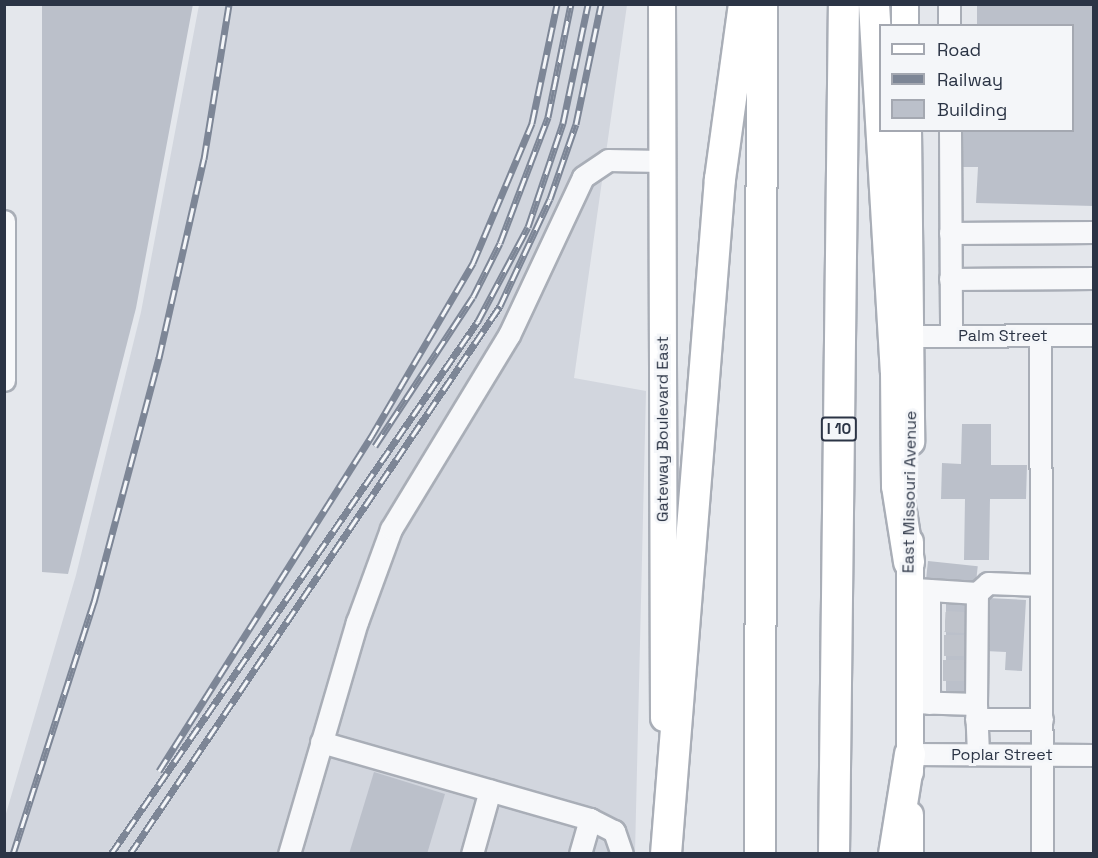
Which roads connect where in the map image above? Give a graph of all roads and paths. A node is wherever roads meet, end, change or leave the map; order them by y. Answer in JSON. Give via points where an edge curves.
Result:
{"nodes":[{"id":1,"x":662,"y":4,"type":"edge"},
{"id":2,"x":744,"y":4,"type":"edge"},
{"id":3,"x":762,"y":4,"type":"edge"},
{"id":4,"x":844,"y":4,"type":"edge"},
{"id":5,"x":874,"y":4,"type":"edge"},
{"id":6,"x":905,"y":4,"type":"edge"},
{"id":7,"x":949,"y":4,"type":"edge"},
{"id":8,"x":905,"y":24,"type":"edge"},
{"id":9,"x":949,"y":24,"type":"edge"},
{"id":10,"x":879,"y":87,"type":"edge"},
{"id":11,"x":882,"y":132,"type":"edge"},
{"id":12,"x":908,"y":132,"type":"edge"},
{"id":13,"x":950,"y":132,"type":"edge"},
{"id":14,"x":661,"y":161,"type":"junction"},
{"id":15,"x":4,"y":221,"type":"edge"},
{"id":16,"x":1094,"y":232,"type":"edge"},
{"id":17,"x":950,"y":233,"type":"junction"},
{"id":18,"x":1094,"y":278,"type":"edge"},
{"id":19,"x":950,"y":279,"type":"junction"},
{"id":20,"x":1040,"y":335,"type":"junction"},
{"id":21,"x":1094,"y":335,"type":"edge"},
{"id":22,"x":5,"y":336,"type":"edge"},
{"id":23,"x":912,"y":336,"type":"junction"},
{"id":24,"x":951,"y":336,"type":"junction"},
{"id":25,"x":4,"y":380,"type":"edge"},
{"id":26,"x":916,"y":580,"type":"junction"},
{"id":27,"x":1041,"y":585,"type":"junction"},
{"id":28,"x":977,"y":593,"type":"junction"},
{"id":29,"x":928,"y":645,"type":"junction"},
{"id":30,"x":920,"y":703,"type":"junction"},
{"id":31,"x":976,"y":711,"type":"junction"},
{"id":32,"x":1042,"y":719,"type":"junction"},
{"id":33,"x":321,"y":742,"type":"junction"},
{"id":34,"x":910,"y":754,"type":"junction"},
{"id":35,"x":978,"y":754,"type":"junction"},
{"id":36,"x":1042,"y":755,"type":"junction"},
{"id":37,"x":1094,"y":755,"type":"edge"},
{"id":38,"x":490,"y":790,"type":"junction"},
{"id":39,"x":590,"y":819,"type":"junction"},
{"id":40,"x":289,"y":854,"type":"edge"},
{"id":41,"x":472,"y":854,"type":"edge"},
{"id":42,"x":580,"y":854,"type":"edge"},
{"id":43,"x":622,"y":854,"type":"edge"},
{"id":44,"x":664,"y":854,"type":"edge"},
{"id":45,"x":760,"y":854,"type":"edge"},
{"id":46,"x":834,"y":854,"type":"edge"},
{"id":47,"x":894,"y":854,"type":"edge"},
{"id":48,"x":910,"y":854,"type":"edge"},
{"id":49,"x":1042,"y":854,"type":"edge"}],
"edges":[{"from":1,"to":14,"type":"main road","name":"Gateway Boulevard East"},
{"from":2,"to":44,"type":"highway","via":[[720,179]]},
{"from":3,"to":45,"type":"highway"},
{"from":4,"to":46,"type":"highway","number":"I 10"},
{"from":5,"to":10,"type":"highway"},
{"from":6,"to":8,"type":"main road"},
{"from":7,"to":9,"type":"street"},
{"from":11,"to":26,"type":"highway","via":[[896,371],[897,486]]},
{"from":12,"to":23,"type":"main road","name":"East Missouri Avenue"},
{"from":13,"to":17,"type":"street"},
{"from":14,"to":33,"type":"street","via":[[608,160],[584,177],[509,335],[391,529]]},
{"from":14,"to":44,"type":"main road","name":"Gateway Boulevard East"},
{"from":15,"to":22,"type":"street"},
{"from":16,"to":17,"type":"street"},
{"from":17,"to":19,"type":"street"},
{"from":18,"to":19,"type":"street"},
{"from":19,"to":24,"type":"street"},
{"from":20,"to":21,"type":"street","name":"Palm Street"},
{"from":20,"to":24,"type":"street","name":"Palm Street"},
{"from":20,"to":27,"type":"street"},
{"from":22,"to":25,"type":"street"},
{"from":23,"to":24,"type":"street","name":"Palm Street"},
{"from":23,"to":26,"type":"main road","name":"East Missouri Avenue"},
{"from":26,"to":28,"type":"street"},
{"from":26,"to":29,"type":"main road","name":"East Missouri Avenue"},
{"from":26,"to":29,"type":"street","via":[[937,621]]},
{"from":27,"to":28,"type":"street","via":[[988,583]]},
{"from":27,"to":32,"type":"street"},
{"from":28,"to":31,"type":"street","via":[[971,670]]},
{"from":29,"to":30,"type":"main road","name":"East Missouri Avenue"},
{"from":29,"to":30,"type":"street","via":[[936,669]]},
{"from":30,"to":31,"type":"street"},
{"from":30,"to":34,"type":"main road","name":"East Missouri Avenue"},
{"from":31,"to":32,"type":"street"},
{"from":31,"to":35,"type":"street"},
{"from":32,"to":36,"type":"street"},
{"from":33,"to":38,"type":"street"},
{"from":33,"to":40,"type":"street"},
{"from":34,"to":35,"type":"street","name":"Poplar Street"},
{"from":34,"to":47,"type":"highway"},
{"from":34,"to":48,"type":"main road","name":"East Missouri Avenue"},
{"from":35,"to":36,"type":"street","name":"Poplar Street"},
{"from":36,"to":37,"type":"street","name":"Poplar Street"},
{"from":36,"to":49,"type":"street"},
{"from":38,"to":39,"type":"street"},
{"from":38,"to":41,"type":"street"},
{"from":39,"to":42,"type":"street"},
{"from":39,"to":43,"type":"street","via":[[614,831]]}]}
